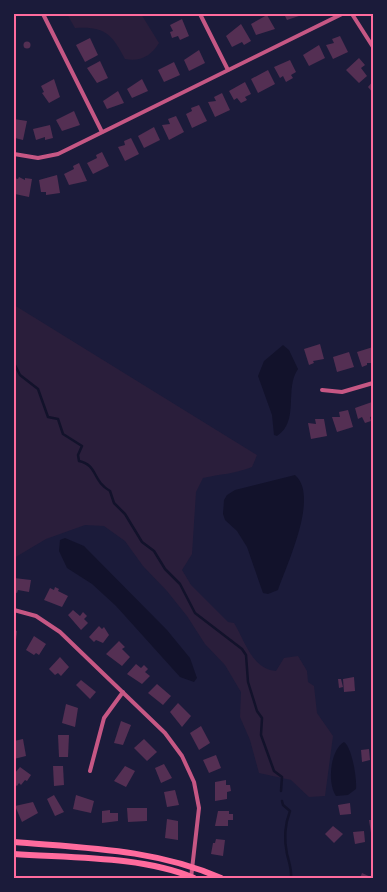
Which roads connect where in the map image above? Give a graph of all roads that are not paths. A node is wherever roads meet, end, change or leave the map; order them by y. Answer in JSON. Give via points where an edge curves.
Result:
{"nodes":[{"id":1,"x":44,"y":14,"type":"edge"},
{"id":2,"x":200,"y":14,"type":"edge"},
{"id":3,"x":342,"y":14,"type":"edge"},
{"id":4,"x":352,"y":14,"type":"edge"},
{"id":5,"x":373,"y":47,"type":"edge"},
{"id":6,"x":228,"y":70,"type":"junction"},
{"id":7,"x":102,"y":132,"type":"junction"},
{"id":8,"x":14,"y":154,"type":"edge"},
{"id":9,"x":373,"y":384,"type":"edge"},
{"id":10,"x":322,"y":390,"type":"dead end"},
{"id":11,"x":14,"y":610,"type":"edge"},
{"id":12,"x":123,"y":692,"type":"junction"},
{"id":13,"x":90,"y":770,"type":"dead end"},
{"id":14,"x":14,"y":842,"type":"edge"},
{"id":15,"x":14,"y":854,"type":"edge"},
{"id":16,"x":192,"y":865,"type":"junction"},
{"id":17,"x":192,"y":878,"type":"edge"},
{"id":18,"x":221,"y":878,"type":"edge"}],
"edges":[{"from":1,"to":7,"type":"street"},
{"from":2,"to":6,"type":"street"},
{"from":3,"to":6,"type":"street"},
{"from":4,"to":5,"type":"street"},
{"from":6,"to":7,"type":"street"},
{"from":7,"to":8,"type":"street","via":[[48,157],[28,158]]},
{"from":9,"to":10,"type":"street","via":[[342,392]]},
{"from":11,"to":12,"type":"street","via":[[36,616],[60,632]]},
{"from":12,"to":13,"type":"street","via":[[104,718]]},
{"from":12,"to":16,"type":"street","via":[[165,733],[191,775],[199,808]]},
{"from":14,"to":16,"type":"main road","via":[[122,851]]},
{"from":15,"to":17,"type":"main road","via":[[152,866]]},
{"from":16,"to":17,"type":"street"},
{"from":16,"to":18,"type":"main road"}]}
